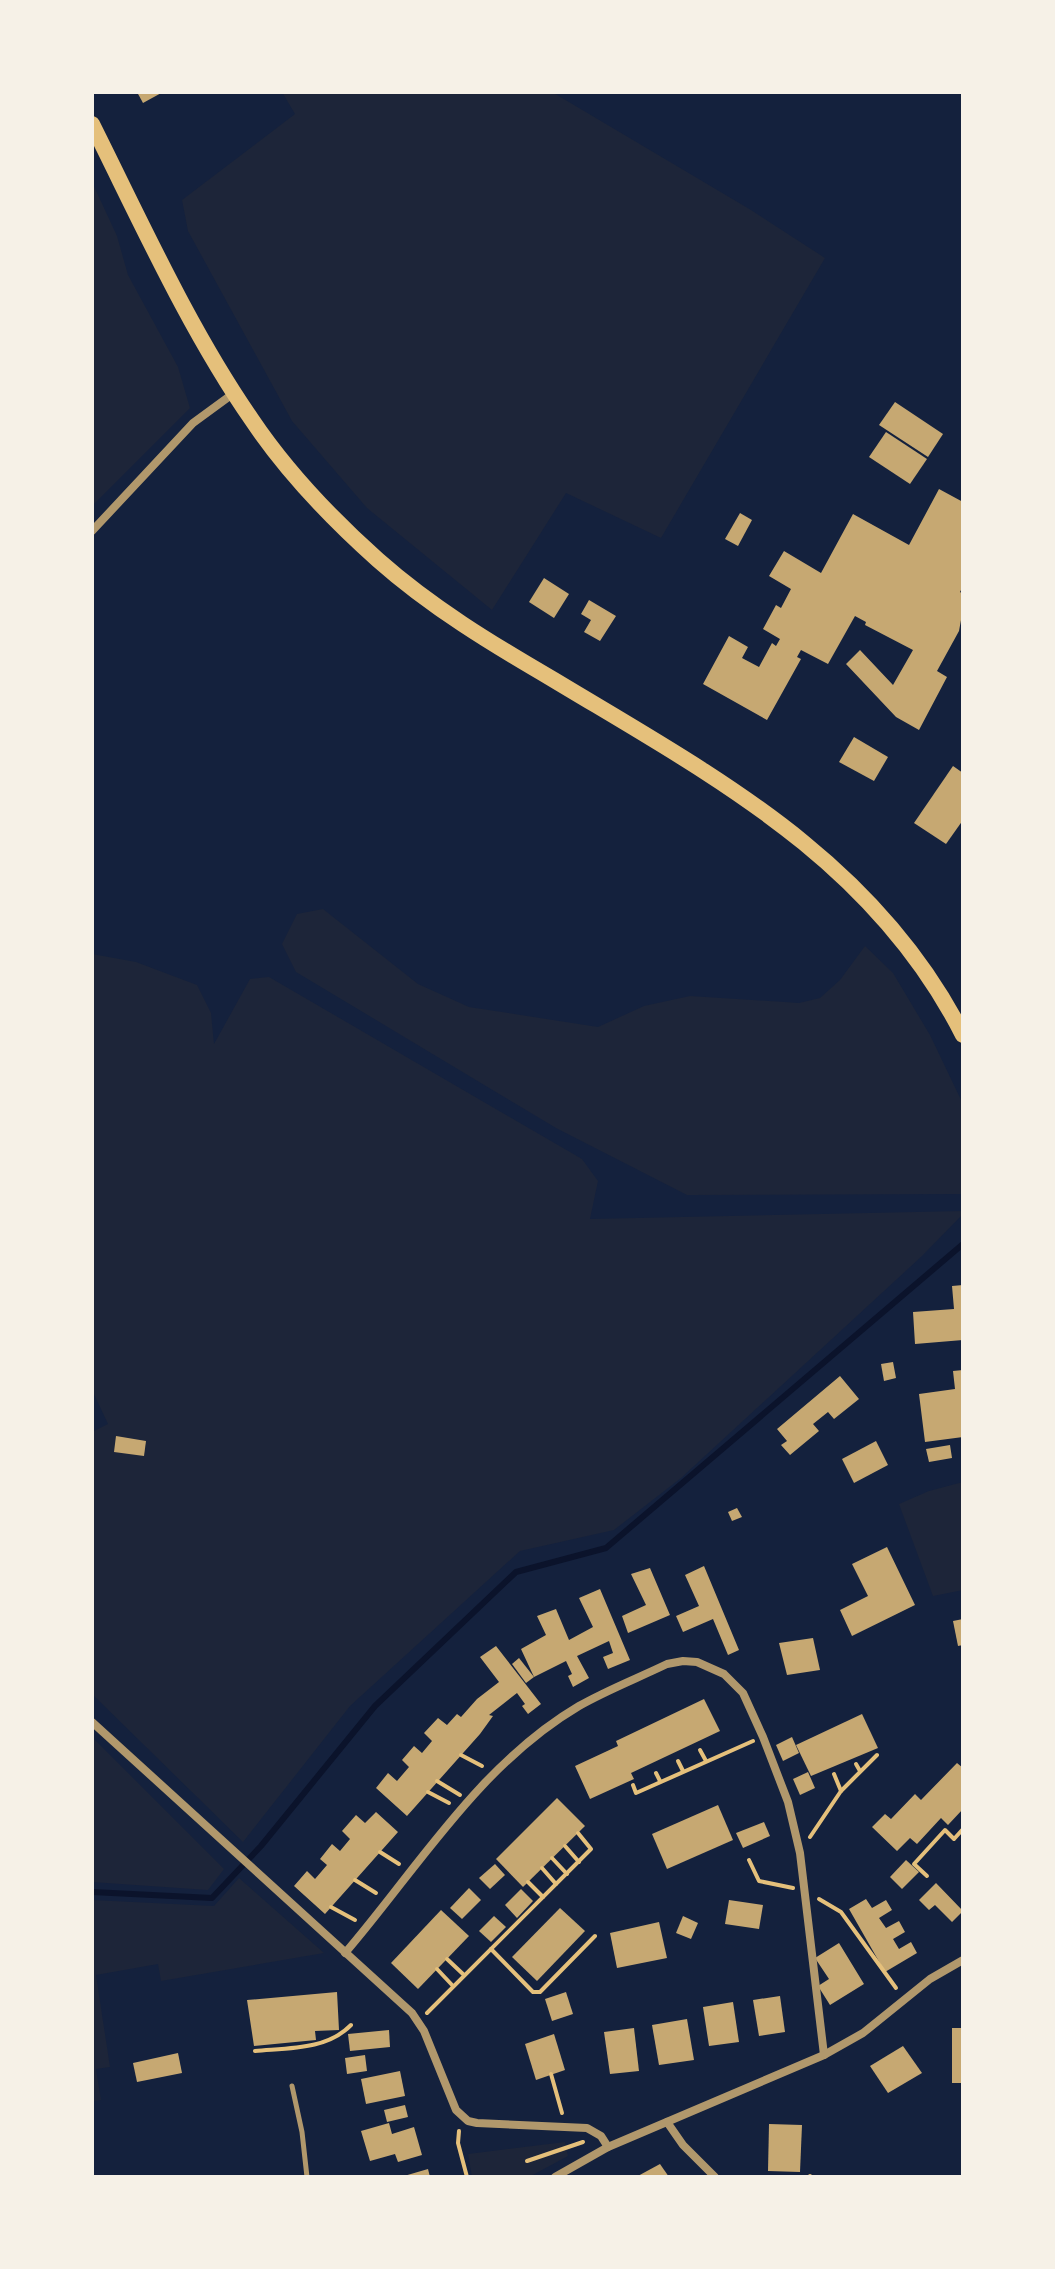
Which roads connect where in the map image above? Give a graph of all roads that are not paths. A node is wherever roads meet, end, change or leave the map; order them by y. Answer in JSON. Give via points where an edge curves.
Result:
{"nodes":[{"id":1,"x":92,"y":124,"type":"edge"},
{"id":2,"x":234,"y":393,"type":"junction"},
{"id":3,"x":92,"y":531,"type":"edge"},
{"id":4,"x":963,"y":1035,"type":"edge"},
{"id":5,"x":92,"y":1722,"type":"edge"},
{"id":6,"x":345,"y":1953,"type":"junction"},
{"id":7,"x":963,"y":1960,"type":"edge"},
{"id":8,"x":824,"y":2055,"type":"junction"},
{"id":9,"x":292,"y":2086,"type":"dead end"},
{"id":10,"x":667,"y":2122,"type":"junction"},
{"id":11,"x":608,"y":2147,"type":"junction"},
{"id":12,"x":307,"y":2177,"type":"edge"},
{"id":13,"x":555,"y":2177,"type":"edge"},
{"id":14,"x":715,"y":2177,"type":"edge"}],
"edges":[{"from":1,"to":2,"type":"main road","via":[[163,268]]},
{"from":2,"to":3,"type":"street","via":[[193,423]]},
{"from":2,"to":4,"type":"main road","via":[[312,495],[408,585],[482,638],[742,795],[837,869],[900,937]]},
{"from":5,"to":6,"type":"street"},
{"from":6,"to":8,"type":"street","via":[[461,1809],[534,1739],[580,1706],[667,1664],[683,1661],[712,1667],[743,1693],[788,1802],[800,1853]]},
{"from":6,"to":11,"type":"street","via":[[418,2023],[461,2116],[477,2123],[587,2128]]},
{"from":7,"to":8,"type":"street"},
{"from":8,"to":10,"type":"street"},
{"from":9,"to":12,"type":"lane"},
{"from":10,"to":11,"type":"street"},
{"from":10,"to":14,"type":"street"},
{"from":11,"to":13,"type":"street"}]}
